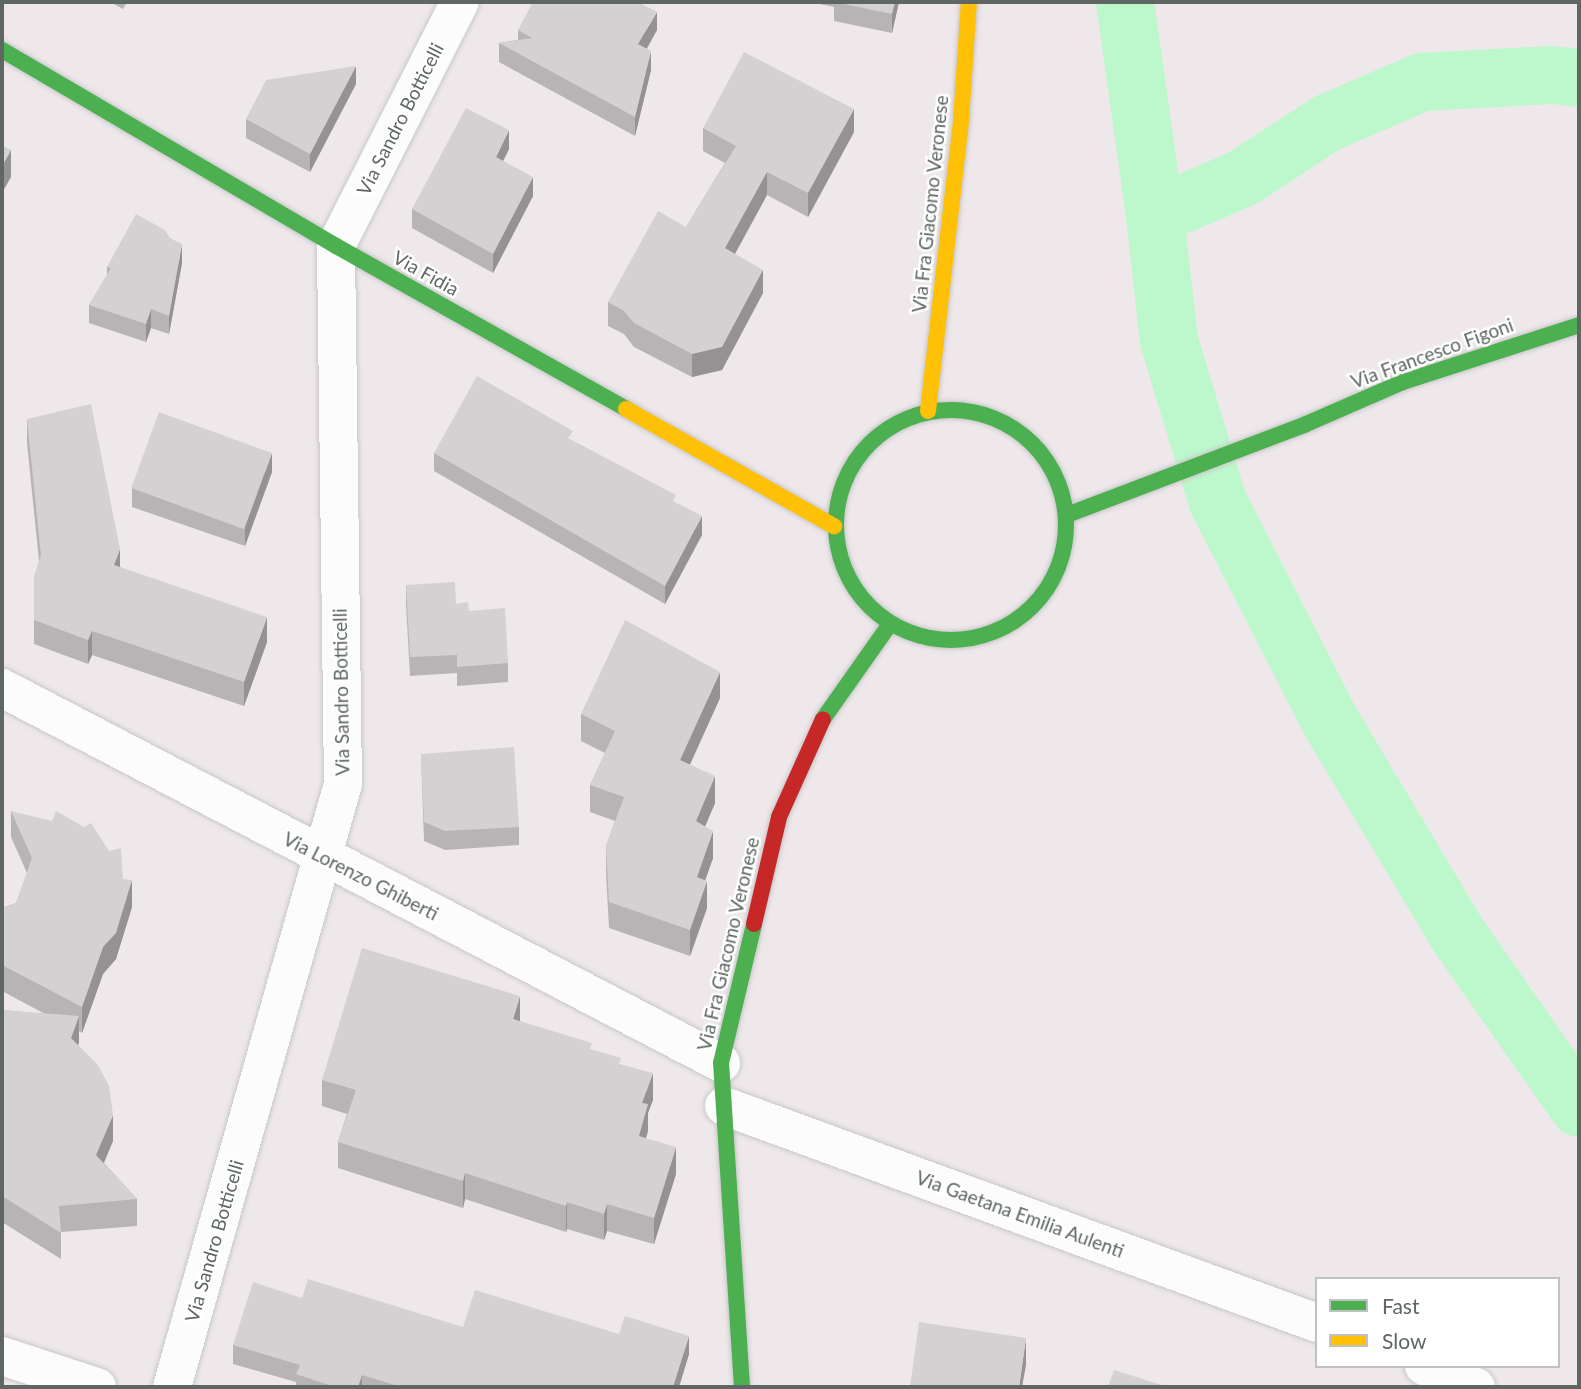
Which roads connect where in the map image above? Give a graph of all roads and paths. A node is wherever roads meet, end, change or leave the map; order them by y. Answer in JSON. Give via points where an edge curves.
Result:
{"nodes":[{"id":1,"x":460,"y":2,"type":"edge"},
{"id":2,"x":969,"y":2,"type":"edge"},
{"id":3,"x":2,"y":50,"type":"edge"},
{"id":4,"x":336,"y":246,"type":"junction"},
{"id":5,"x":1579,"y":325,"type":"edge"},
{"id":6,"x":928,"y":411,"type":"junction"},
{"id":7,"x":1067,"y":515,"type":"junction"},
{"id":8,"x":834,"y":526,"type":"junction"},
{"id":9,"x":890,"y":624,"type":"junction"},
{"id":10,"x":2,"y":688,"type":"edge"},
{"id":11,"x":323,"y":856,"type":"junction"},
{"id":12,"x":721,"y":1063,"type":"junction"},
{"id":13,"x":724,"y":1106,"type":"junction"},
{"id":14,"x":1315,"y":1322,"type":"edge"},
{"id":15,"x":2,"y":1356,"type":"edge"},
{"id":16,"x":1429,"y":1368,"type":"edge"},
{"id":17,"x":97,"y":1387,"type":"edge"},
{"id":18,"x":172,"y":1387,"type":"edge"},
{"id":19,"x":742,"y":1387,"type":"edge"},
{"id":20,"x":1476,"y":1387,"type":"edge"}],
"edges":[{"from":1,"to":4,"type":"street","name":"Via Sandro Botticelli"},
{"from":2,"to":6,"type":"street","name":"Via Fra Giacomo Veronese","via":[[961,121]]},
{"from":3,"to":4,"type":"street","name":"Via Fidia"},
{"from":4,"to":8,"type":"street","name":"Via Fidia"},
{"from":4,"to":11,"type":"street","name":"Via Sandro Botticelli","via":[[343,784]]},
{"from":5,"to":7,"type":"street","name":"Via Francesco Figoni","via":[[1403,382]]},
{"from":6,"to":7,"type":"street","via":[[969,410],[1007,423],[1038,449],[1058,480]]},
{"from":6,"to":8,"type":"street","via":[[891,425],[860,451],[841,486]]},
{"from":7,"to":9,"type":"street","via":[[1064,551],[1051,586],[1028,613],[996,632],[960,641],[924,638]]},
{"from":8,"to":9,"type":"street","via":[[842,566],[862,600]]},
{"from":9,"to":12,"type":"street","name":"Via Fra Giacomo Veronese","via":[[825,715],[779,817]]},
{"from":10,"to":11,"type":"street","name":"Via Lorenzo Ghiberti"},
{"from":11,"to":12,"type":"street","name":"Via Lorenzo Ghiberti"},
{"from":11,"to":18,"type":"street","name":"Via Sandro Botticelli"},
{"from":12,"to":13,"type":"street","name":"Via Fra Giacomo Veronese"},
{"from":13,"to":14,"type":"street","name":"Via Gaetana Emilia Aulenti"},
{"from":13,"to":19,"type":"street","name":"Via Fra Giacomo Veronese"},
{"from":15,"to":17,"type":"street"},
{"from":16,"to":20,"type":"street"}]}
